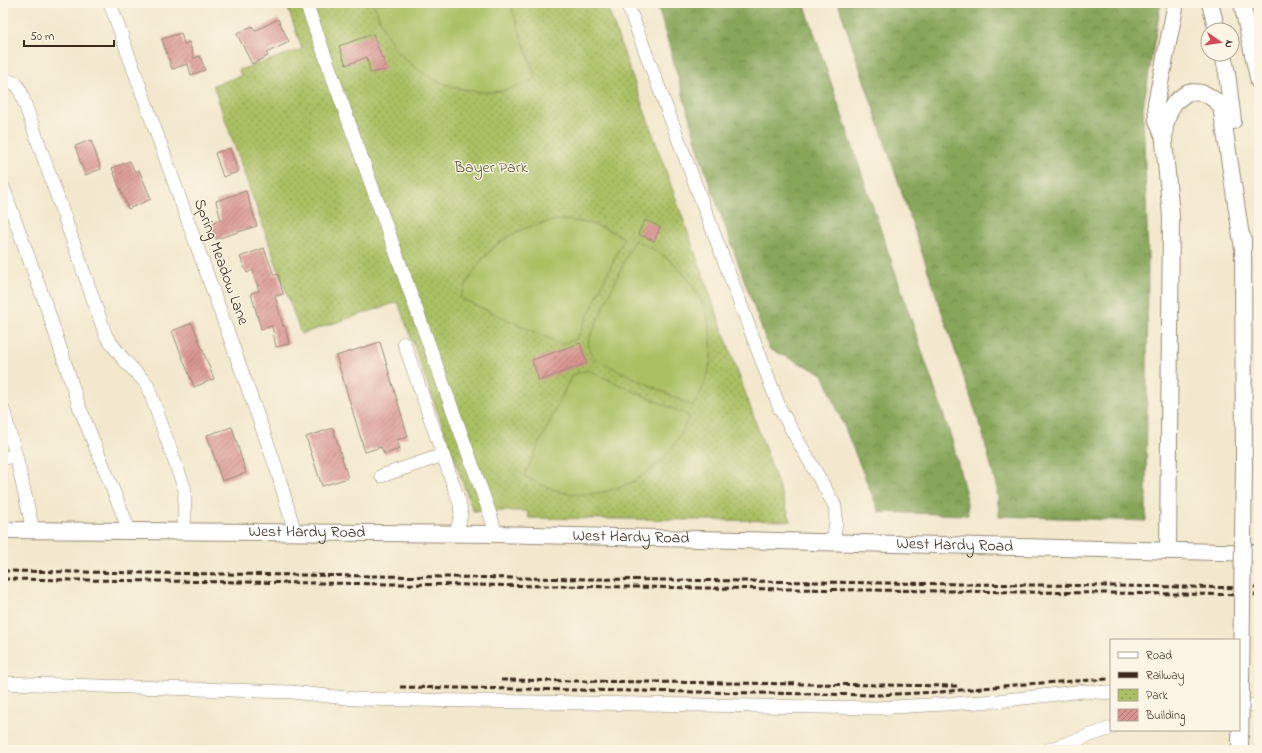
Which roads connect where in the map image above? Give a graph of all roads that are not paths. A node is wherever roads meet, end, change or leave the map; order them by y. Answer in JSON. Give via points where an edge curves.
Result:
{"nodes":[{"id":1,"x":110,"y":3,"type":"edge"},
{"id":2,"x":306,"y":3,"type":"edge"},
{"id":3,"x":627,"y":3,"type":"edge"},
{"id":4,"x":1176,"y":3,"type":"edge"},
{"id":5,"x":1210,"y":3,"type":"edge"},
{"id":6,"x":1242,"y":3,"type":"edge"},
{"id":7,"x":1215,"y":22,"type":"edge"},
{"id":8,"x":1225,"y":62,"type":"edge"},
{"id":9,"x":3,"y":78,"type":"edge"},
{"id":10,"x":1259,"y":82,"type":"edge"},
{"id":11,"x":1164,"y":142,"type":"junction"},
{"id":12,"x":3,"y":187,"type":"edge"},
{"id":13,"x":1243,"y":249,"type":"junction"},
{"id":14,"x":404,"y":343,"type":"dead end"},
{"id":15,"x":3,"y":409,"type":"edge"},
{"id":16,"x":443,"y":454,"type":"junction"},
{"id":17,"x":16,"y":456,"type":"junction"},
{"id":18,"x":3,"y":458,"type":"edge"},
{"id":19,"x":381,"y":476,"type":"dead end"},
{"id":20,"x":3,"y":530,"type":"edge"},
{"id":21,"x":33,"y":530,"type":"junction"},
{"id":22,"x":130,"y":532,"type":"junction"},
{"id":23,"x":184,"y":532,"type":"junction"},
{"id":24,"x":295,"y":533,"type":"junction"},
{"id":25,"x":456,"y":534,"type":"junction"},
{"id":26,"x":496,"y":534,"type":"junction"},
{"id":27,"x":834,"y":543,"type":"junction"},
{"id":28,"x":1168,"y":551,"type":"junction"},
{"id":29,"x":1259,"y":553,"type":"edge"},
{"id":30,"x":3,"y":683,"type":"edge"},
{"id":31,"x":1110,"y":693,"type":"edge"},
{"id":32,"x":1240,"y":705,"type":"edge"},
{"id":33,"x":1259,"y":705,"type":"edge"},
{"id":34,"x":1110,"y":728,"type":"edge"},
{"id":35,"x":1048,"y":750,"type":"edge"},
{"id":36,"x":1240,"y":750,"type":"edge"}],
"edges":[{"from":1,"to":24,"type":"street","name":"Spring Meadow Lane","via":[[276,467]]},
{"from":2,"to":26,"type":"street"},
{"from":3,"to":27,"type":"street","via":[[780,409],[835,506]]},
{"from":4,"to":11,"type":"main road","via":[[1156,103],[1157,120]]},
{"from":5,"to":7,"type":"main road"},
{"from":6,"to":10,"type":"main road"},
{"from":8,"to":13,"type":"main road","via":[[1239,169]]},
{"from":9,"to":23,"type":"street","via":[[16,84],[20,90],[106,336],[123,359],[147,384],[185,490]]},
{"from":11,"to":13,"type":"main road","via":[[1170,110],[1180,97],[1188,92],[1202,92],[1214,98],[1221,106]]},
{"from":11,"to":28,"type":"main road","via":[[1171,216]]},
{"from":12,"to":22,"type":"street","via":[[79,406]]},
{"from":13,"to":36,"type":"main road","bridge":true,"via":[[1244,466]]},
{"from":14,"to":16,"type":"street"},
{"from":15,"to":17,"type":"street"},
{"from":16,"to":19,"type":"street"},
{"from":16,"to":25,"type":"street","via":[[460,504]]},
{"from":17,"to":18,"type":"street"},
{"from":17,"to":21,"type":"street"},
{"from":20,"to":21,"type":"main road","name":"West Hardy Road"},
{"from":21,"to":22,"type":"main road","name":"West Hardy Road"},
{"from":22,"to":23,"type":"main road","name":"West Hardy Road"},
{"from":23,"to":24,"type":"main road","name":"West Hardy Road"},
{"from":24,"to":25,"type":"main road","name":"West Hardy Road"},
{"from":25,"to":26,"type":"main road","name":"West Hardy Road"},
{"from":26,"to":27,"type":"main road","name":"West Hardy Road"},
{"from":27,"to":28,"type":"main road","name":"West Hardy Road"},
{"from":28,"to":29,"type":"main road","name":"West Hardy Road"},
{"from":30,"to":31,"type":"street","via":[[292,692],[355,699],[876,708],[1084,691]]},
{"from":32,"to":33,"type":"street"},
{"from":34,"to":35,"type":"street"}]}
